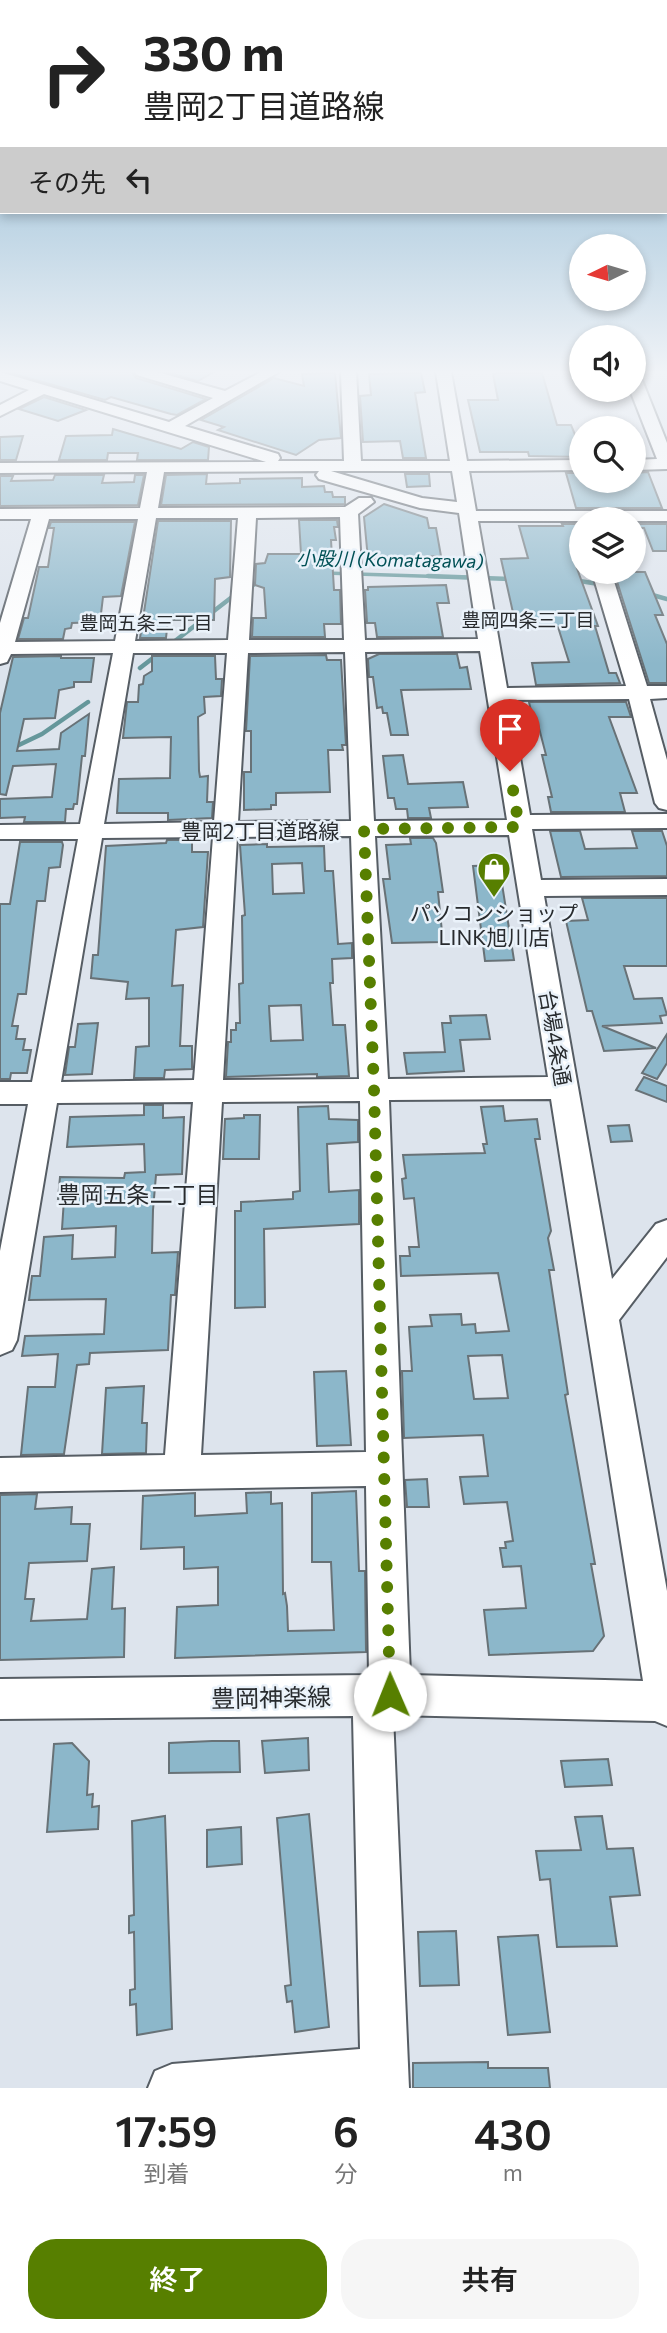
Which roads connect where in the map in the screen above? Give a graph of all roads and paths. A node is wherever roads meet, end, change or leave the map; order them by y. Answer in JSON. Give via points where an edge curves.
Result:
{"nodes":[{"id":1,"x":156,"y":469,"type":"edge"},
{"id":2,"x":308,"y":469,"type":"edge"},
{"id":3,"x":461,"y":469,"type":"edge"},
{"id":4,"x":379,"y":492,"type":"junction"},
{"id":5,"x":349,"y":512,"type":"junction"},
{"id":6,"x":468,"y":512,"type":"junction"},
{"id":7,"x":247,"y":513,"type":"junction"},
{"id":8,"x":0,"y":514,"type":"edge"},
{"id":9,"x":41,"y":514,"type":"junction"},
{"id":10,"x":147,"y":514,"type":"junction"},
{"id":11,"x":667,"y":516,"type":"edge"},
{"id":12,"x":569,"y":517,"type":"edge"},
{"id":13,"x":646,"y":517,"type":"edge"},
{"id":14,"x":605,"y":584,"type":"edge"},
{"id":15,"x":356,"y":645,"type":"junction"},
{"id":16,"x":490,"y":645,"type":"junction"},
{"id":17,"x":240,"y":646,"type":"junction"},
{"id":18,"x":124,"y":647,"type":"junction"},
{"id":19,"x":1,"y":651,"type":"edge"},
{"id":20,"x":667,"y":691,"type":"edge"},
{"id":21,"x":638,"y":692,"type":"junction"},
{"id":22,"x":499,"y":694,"type":"junction"},
{"id":23,"x":667,"y":803,"type":"edge"},
{"id":24,"x":667,"y":821,"type":"edge"},
{"id":25,"x":519,"y":825,"type":"junction"},
{"id":26,"x":364,"y":829,"type":"junction"},
{"id":27,"x":228,"y":830,"type":"junction"},
{"id":28,"x":89,"y":831,"type":"junction"},
{"id":29,"x":0,"y":832,"type":"edge"},
{"id":30,"x":667,"y":887,"type":"edge"},
{"id":31,"x":530,"y":888,"type":"junction"},
{"id":32,"x":565,"y":1088,"type":"junction"},
{"id":33,"x":374,"y":1089,"type":"junction"},
{"id":34,"x":208,"y":1092,"type":"junction"},
{"id":35,"x":0,"y":1093,"type":"edge"},
{"id":36,"x":44,"y":1093,"type":"junction"},
{"id":37,"x":667,"y":1233,"type":"edge"},
{"id":38,"x":603,"y":1315,"type":"junction"},
{"id":39,"x":0,"y":1340,"type":"edge"},
{"id":40,"x":384,"y":1469,"type":"junction"},
{"id":41,"x":182,"y":1472,"type":"junction"},
{"id":42,"x":0,"y":1475,"type":"edge"},
{"id":43,"x":381,"y":1695,"type":"junction"},
{"id":44,"x":0,"y":1699,"type":"edge"},
{"id":45,"x":667,"y":1703,"type":"edge"},
{"id":46,"x":384,"y":2079,"type":"edge"},
{"id":47,"x":172,"y":2088,"type":"edge"}],
"edges":[{"from":1,"to":10,"type":"street"},
{"from":2,"to":4,"type":"street"},
{"from":3,"to":6,"type":"street","name":"台場4条通"},
{"from":4,"to":5,"type":"street"},
{"from":4,"to":6,"type":"street"},
{"from":5,"to":7,"type":"street"},
{"from":5,"to":15,"type":"street"},
{"from":6,"to":12,"type":"street"},
{"from":6,"to":16,"type":"street","name":"台場4条通"},
{"from":7,"to":10,"type":"street"},
{"from":7,"to":17,"type":"street"},
{"from":8,"to":9,"type":"street"},
{"from":9,"to":10,"type":"street"},
{"from":9,"to":19,"type":"street"},
{"from":10,"to":18,"type":"street"},
{"from":11,"to":13,"type":"street"},
{"from":14,"to":21,"type":"street"},
{"from":15,"to":16,"type":"street"},
{"from":15,"to":17,"type":"street"},
{"from":15,"to":26,"type":"street"},
{"from":16,"to":22,"type":"street","name":"台場4条通"},
{"from":17,"to":18,"type":"street"},
{"from":17,"to":27,"type":"street"},
{"from":18,"to":19,"type":"street"},
{"from":18,"to":28,"type":"street"},
{"from":20,"to":21,"type":"street"},
{"from":21,"to":22,"type":"street"},
{"from":21,"to":23,"type":"street"},
{"from":22,"to":25,"type":"street","name":"台場4条通"},
{"from":24,"to":25,"type":"street","name":"豊岡2丁目道路線"},
{"from":25,"to":26,"type":"street","name":"豊岡2丁目道路線"},
{"from":25,"to":31,"type":"street","name":"台場4条通"},
{"from":26,"to":27,"type":"street","name":"豊岡2丁目道路線"},
{"from":26,"to":33,"type":"street"},
{"from":27,"to":28,"type":"street","name":"豊岡2丁目道路線"},
{"from":27,"to":34,"type":"street"},
{"from":28,"to":29,"type":"street","name":"豊岡2丁目道路線"},
{"from":28,"to":36,"type":"street"},
{"from":30,"to":31,"type":"street"},
{"from":31,"to":32,"type":"street","name":"台場4条通"},
{"from":32,"to":33,"type":"street"},
{"from":32,"to":38,"type":"street","name":"台場4条通"},
{"from":33,"to":34,"type":"street"},
{"from":33,"to":40,"type":"street"},
{"from":34,"to":36,"type":"street"},
{"from":34,"to":41,"type":"street"},
{"from":35,"to":36,"type":"street"},
{"from":36,"to":39,"type":"street"},
{"from":37,"to":38,"type":"street"},
{"from":38,"to":45,"type":"street","name":"台場4条通"},
{"from":40,"to":41,"type":"street"},
{"from":40,"to":43,"type":"street"},
{"from":41,"to":42,"type":"street"},
{"from":43,"to":44,"type":"street","name":"豊岡神楽線"},
{"from":43,"to":45,"type":"street","name":"豊岡神楽線"},
{"from":43,"to":46,"type":"street","via":[[377,1792]]},
{"from":46,"to":47,"type":"street"}]}
